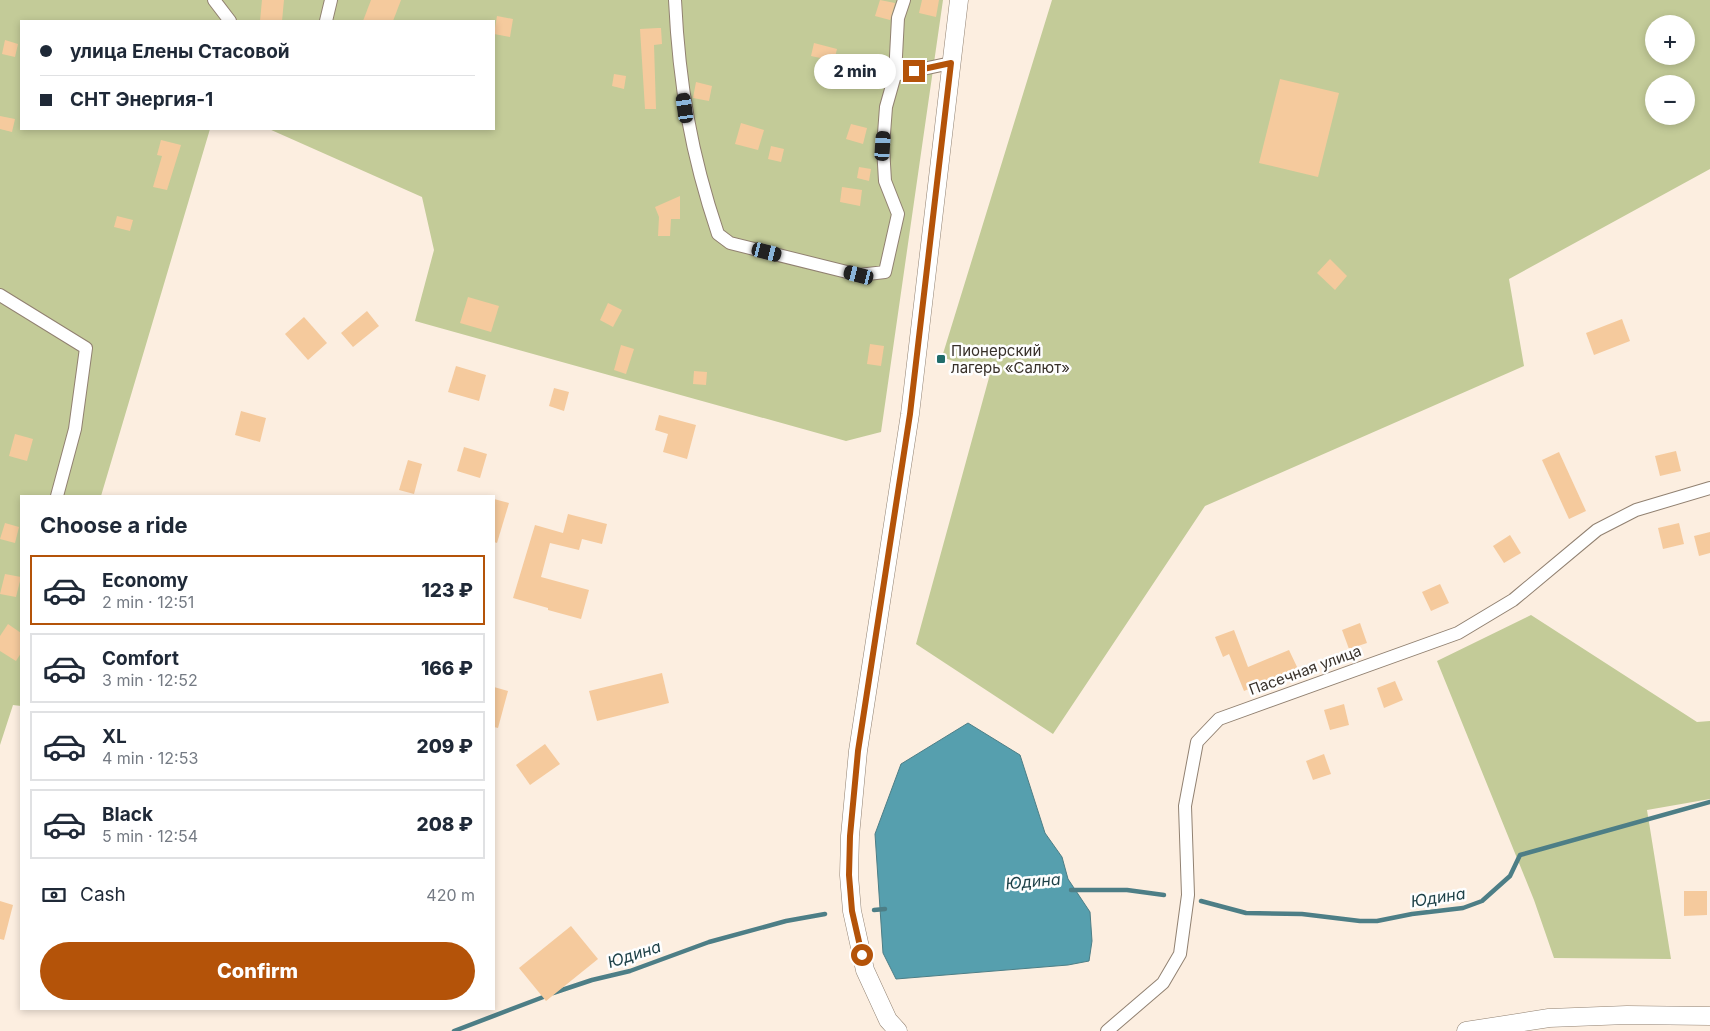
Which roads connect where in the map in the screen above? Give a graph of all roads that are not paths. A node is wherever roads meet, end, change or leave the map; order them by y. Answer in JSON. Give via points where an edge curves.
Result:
{"nodes":[{"id":1,"x":214,"y":0,"type":"edge"},
{"id":2,"x":331,"y":0,"type":"edge"},
{"id":3,"x":675,"y":0,"type":"edge"},
{"id":4,"x":904,"y":0,"type":"edge"},
{"id":5,"x":959,"y":0,"type":"edge"},
{"id":6,"x":229,"y":20,"type":"edge"},
{"id":7,"x":326,"y":20,"type":"edge"},
{"id":8,"x":951,"y":63,"type":"junction"},
{"id":9,"x":895,"y":75,"type":"junction"},
{"id":10,"x":0,"y":294,"type":"edge"},
{"id":11,"x":1710,"y":488,"type":"edge"},
{"id":12,"x":57,"y":495,"type":"edge"},
{"id":13,"x":1710,"y":1016,"type":"edge"},
{"id":14,"x":898,"y":1031,"type":"edge"},
{"id":15,"x":1107,"y":1031,"type":"edge"},
{"id":16,"x":1466,"y":1031,"type":"edge"}],
"edges":[{"from":1,"to":6,"type":"street"},
{"from":2,"to":7,"type":"street"},
{"from":3,"to":9,"type":"street","via":[[677,52],[691,142],[718,234],[730,243],[859,275],[884,272],[898,214],[886,181],[883,146],[886,107]]},
{"from":4,"to":9,"type":"street","via":[[898,18]]},
{"from":5,"to":8,"type":"main road"},
{"from":8,"to":9,"type":"street"},
{"from":8,"to":14,"type":"main road","via":[[910,414],[858,751],[850,836],[852,911],[865,970],[888,1020]]},
{"from":10,"to":12,"type":"street","via":[[86,348],[75,430]]},
{"from":11,"to":15,"type":"street","name":"Пасечная улица","via":[[1636,510],[1598,530],[1513,600],[1458,633],[1218,719],[1197,742],[1185,806],[1188,895],[1180,954],[1163,982]]},
{"from":13,"to":16,"type":"main road","via":[[1627,1014],[1549,1018]]}]}
